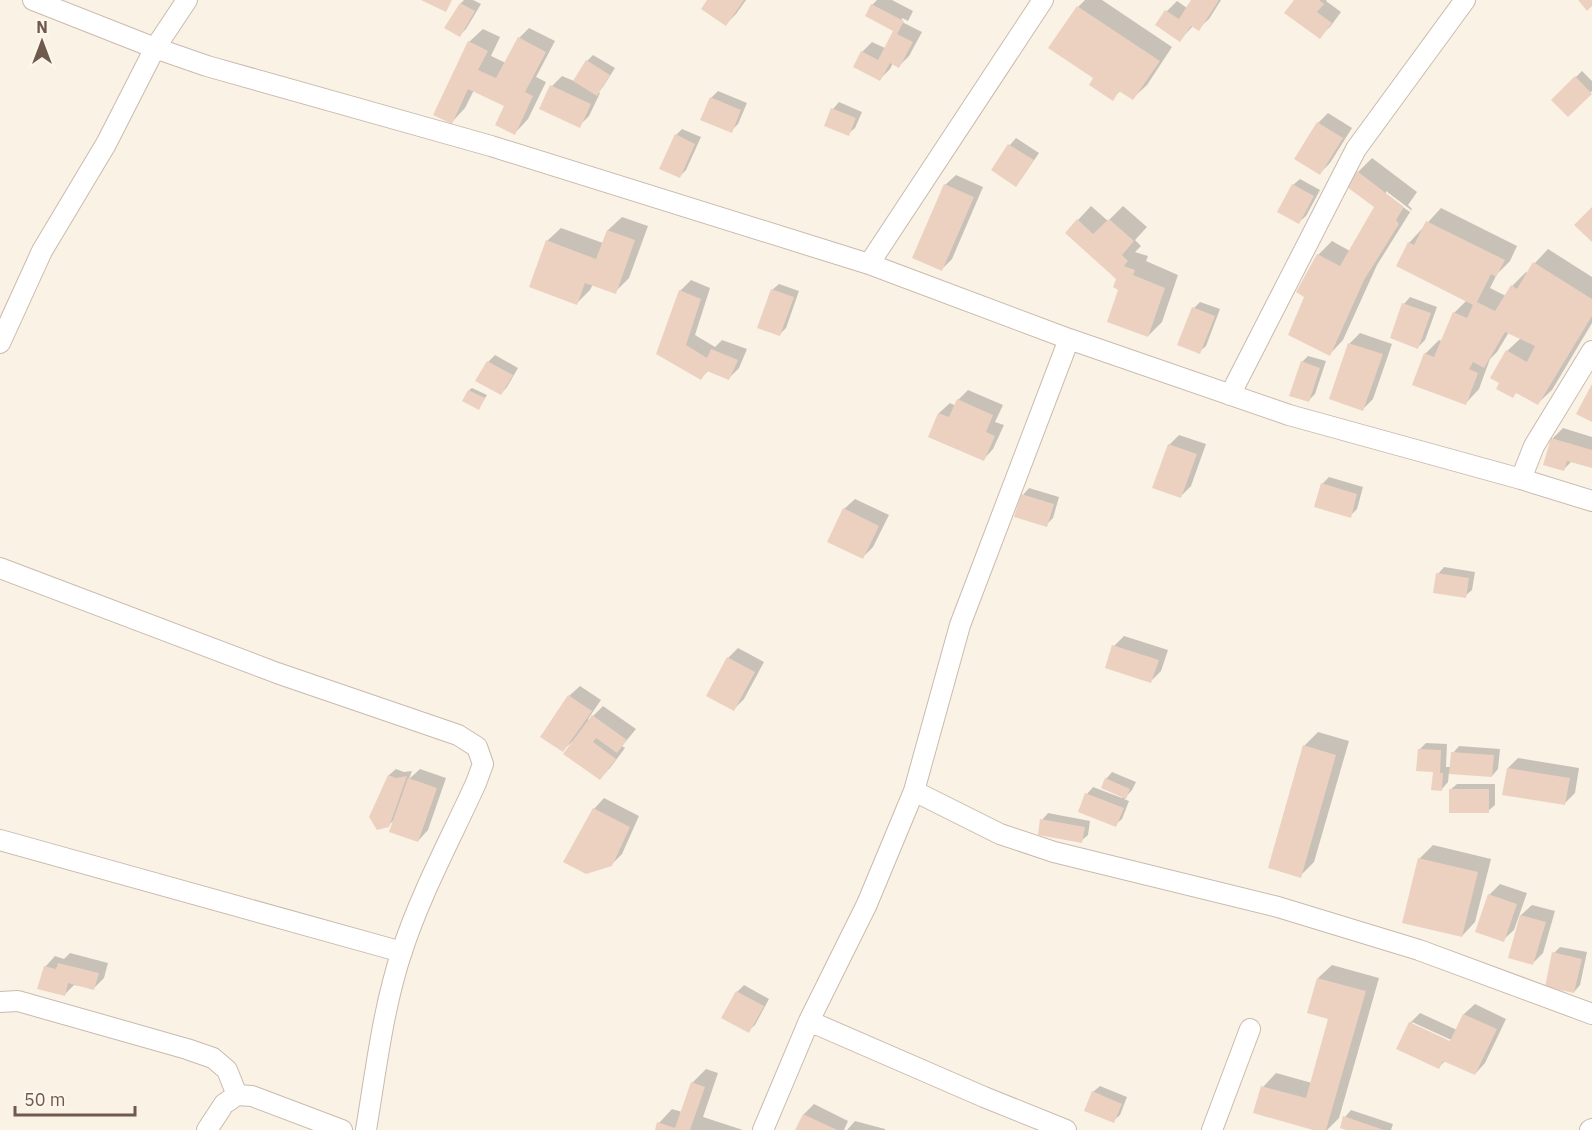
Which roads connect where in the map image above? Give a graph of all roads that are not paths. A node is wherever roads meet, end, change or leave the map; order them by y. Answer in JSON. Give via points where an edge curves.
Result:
{"nodes":[{"id":1,"x":33,"y":0,"type":"edge"},
{"id":2,"x":187,"y":0,"type":"edge"},
{"id":3,"x":1043,"y":0,"type":"edge"},
{"id":4,"x":1465,"y":0,"type":"edge"},
{"id":5,"x":155,"y":48,"type":"junction"},
{"id":6,"x":869,"y":264,"type":"junction"},
{"id":7,"x":1069,"y":339,"type":"junction"},
{"id":8,"x":0,"y":343,"type":"edge"},
{"id":9,"x":1592,"y":351,"type":"edge"},
{"id":10,"x":1230,"y":395,"type":"junction"},
{"id":11,"x":1521,"y":479,"type":"junction"},
{"id":12,"x":1592,"y":501,"type":"edge"},
{"id":13,"x":0,"y":568,"type":"edge"},
{"id":14,"x":914,"y":791,"type":"junction"},
{"id":15,"x":0,"y":840,"type":"edge"},
{"id":16,"x":402,"y":952,"type":"junction"},
{"id":17,"x":0,"y":1002,"type":"edge"},
{"id":18,"x":1591,"y":1011,"type":"edge"},
{"id":19,"x":809,"y":1021,"type":"junction"},
{"id":20,"x":1250,"y":1029,"type":"dead end"},
{"id":21,"x":237,"y":1095,"type":"junction"},
{"id":22,"x":207,"y":1130,"type":"edge"},
{"id":23,"x":342,"y":1130,"type":"edge"},
{"id":24,"x":366,"y":1130,"type":"edge"},
{"id":25,"x":763,"y":1130,"type":"edge"},
{"id":26,"x":1066,"y":1130,"type":"edge"},
{"id":27,"x":1212,"y":1130,"type":"edge"}],
"edges":[{"from":1,"to":5,"type":"street"},
{"from":2,"to":5,"type":"street"},
{"from":3,"to":6,"type":"street"},
{"from":4,"to":10,"type":"street","via":[[1356,149]]},
{"from":5,"to":6,"type":"street","via":[[491,146]]},
{"from":5,"to":8,"type":"street","via":[[106,144],[42,251]]},
{"from":6,"to":7,"type":"street"},
{"from":7,"to":10,"type":"street"},
{"from":7,"to":14,"type":"street","via":[[960,625]]},
{"from":9,"to":11,"type":"street","via":[[1534,446]]},
{"from":10,"to":11,"type":"street"},
{"from":11,"to":12,"type":"street"},
{"from":13,"to":16,"type":"street","via":[[277,674],[458,735],[477,747],[483,764]]},
{"from":14,"to":18,"type":"street","via":[[1000,834],[1054,852],[1278,907],[1419,950]]},
{"from":14,"to":19,"type":"street","via":[[867,904]]},
{"from":15,"to":16,"type":"street"},
{"from":16,"to":24,"type":"street","via":[[384,1023]]},
{"from":17,"to":21,"type":"street","via":[[18,1001],[213,1058],[227,1070]]},
{"from":19,"to":25,"type":"street"},
{"from":19,"to":26,"type":"street"},
{"from":20,"to":27,"type":"street"},
{"from":21,"to":22,"type":"street","via":[[224,1104]]},
{"from":21,"to":23,"type":"street","via":[[252,1096]]}]}
